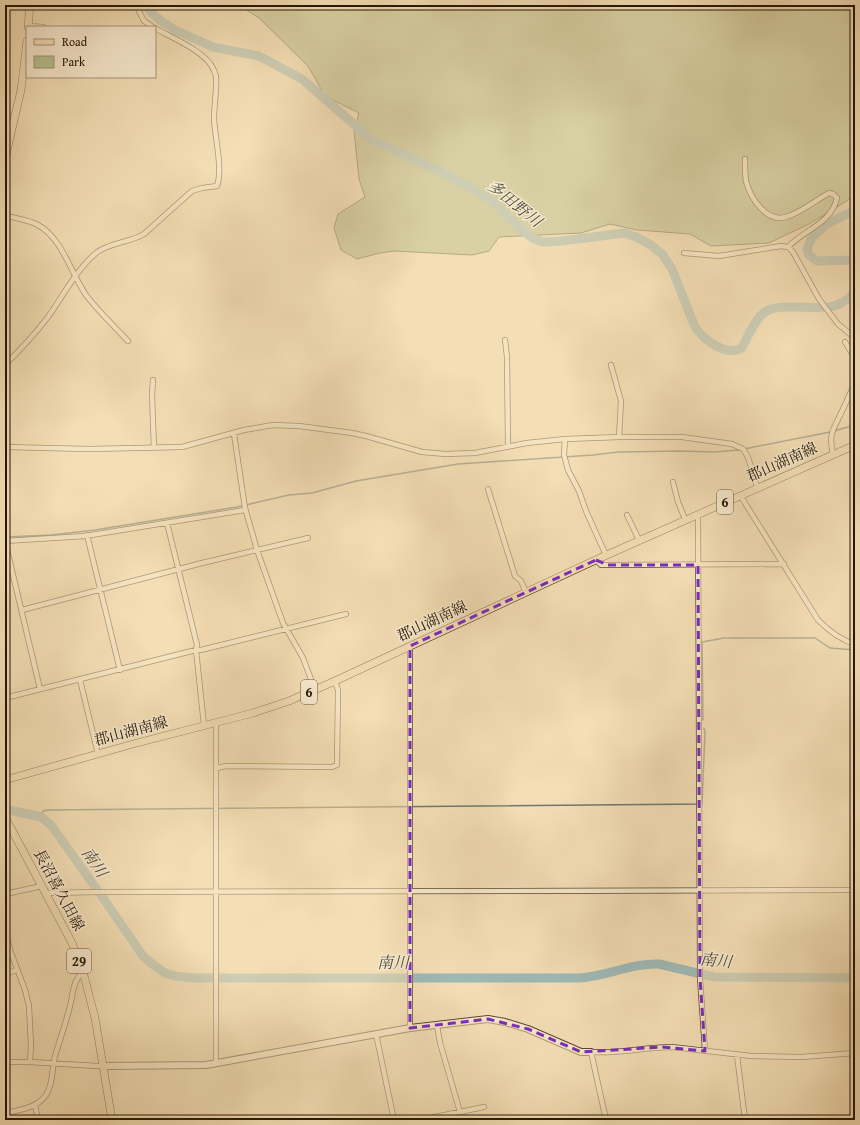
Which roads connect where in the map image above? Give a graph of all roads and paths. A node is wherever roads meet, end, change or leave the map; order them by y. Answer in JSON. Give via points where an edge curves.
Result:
{"nodes":[{"id":1,"x":30,"y":5,"type":"edge"},
{"id":2,"x":136,"y":5,"type":"edge"},
{"id":3,"x":28,"y":26,"type":"edge"},
{"id":4,"x":151,"y":26,"type":"edge"},
{"id":5,"x":156,"y":29,"type":"edge"},
{"id":6,"x":26,"y":57,"type":"edge"},
{"id":7,"x":5,"y":159,"type":"edge"},
{"id":8,"x":745,"y":159,"type":"dead end"},
{"id":9,"x":5,"y":215,"type":"edge"},
{"id":10,"x":788,"y":247,"type":"junction"},
{"id":11,"x":684,"y":253,"type":"dead end"},
{"id":12,"x":75,"y":277,"type":"junction"},
{"id":13,"x":855,"y":338,"type":"edge"},
{"id":14,"x":505,"y":340,"type":"dead end"},
{"id":15,"x":128,"y":341,"type":"dead end"},
{"id":16,"x":846,"y":342,"type":"dead end"},
{"id":17,"x":855,"y":358,"type":"edge"},
{"id":18,"x":5,"y":365,"type":"edge"},
{"id":19,"x":611,"y":365,"type":"dead end"},
{"id":20,"x":153,"y":380,"type":"dead end"},
{"id":21,"x":855,"y":385,"type":"edge"},
{"id":22,"x":234,"y":434,"type":"junction"},
{"id":23,"x":619,"y":437,"type":"junction"},
{"id":24,"x":565,"y":439,"type":"junction"},
{"id":25,"x":855,"y":445,"type":"edge"},
{"id":26,"x":5,"y":447,"type":"edge"},
{"id":27,"x":508,"y":447,"type":"junction"},
{"id":28,"x":154,"y":448,"type":"junction"},
{"id":29,"x":834,"y":454,"type":"junction"},
{"id":30,"x":673,"y":482,"type":"dead end"},
{"id":31,"x":757,"y":487,"type":"junction"},
{"id":32,"x":488,"y":489,"type":"dead end"},
{"id":33,"x":740,"y":495,"type":"junction"},
{"id":34,"x":245,"y":510,"type":"junction"},
{"id":35,"x":698,"y":514,"type":"junction"},
{"id":36,"x":627,"y":515,"type":"dead end"},
{"id":37,"x":685,"y":519,"type":"junction"},
{"id":38,"x":166,"y":522,"type":"junction"},
{"id":39,"x":87,"y":535,"type":"junction"},
{"id":40,"x":308,"y":538,"type":"dead end"},
{"id":41,"x":639,"y":540,"type":"junction"},
{"id":42,"x":5,"y":541,"type":"edge"},
{"id":43,"x":256,"y":550,"type":"junction"},
{"id":44,"x":606,"y":555,"type":"junction"},
{"id":45,"x":596,"y":560,"type":"junction"},
{"id":46,"x":784,"y":564,"type":"junction"},
{"id":47,"x":698,"y":565,"type":"junction"},
{"id":48,"x":178,"y":570,"type":"junction"},
{"id":49,"x":101,"y":590,"type":"junction"},
{"id":50,"x":526,"y":592,"type":"junction"},
{"id":51,"x":22,"y":610,"type":"junction"},
{"id":52,"x":346,"y":614,"type":"dead end"},
{"id":53,"x":286,"y":629,"type":"junction"},
{"id":54,"x":855,"y":644,"type":"edge"},
{"id":55,"x":410,"y":646,"type":"junction"},
{"id":56,"x":196,"y":650,"type":"junction"},
{"id":57,"x":120,"y":670,"type":"junction"},
{"id":58,"x":80,"y":680,"type":"junction"},
{"id":59,"x":335,"y":681,"type":"junction"},
{"id":60,"x":40,"y":688,"type":"junction"},
{"id":61,"x":315,"y":690,"type":"junction"},
{"id":62,"x":5,"y":698,"type":"edge"},
{"id":63,"x":216,"y":722,"type":"junction"},
{"id":64,"x":204,"y":725,"type":"junction"},
{"id":65,"x":98,"y":754,"type":"junction"},
{"id":66,"x":217,"y":768,"type":"junction"},
{"id":67,"x":5,"y":780,"type":"edge"},
{"id":68,"x":5,"y":817,"type":"edge"},
{"id":69,"x":42,"y":886,"type":"junction"},
{"id":70,"x":699,"y":890,"type":"junction"},
{"id":71,"x":855,"y":890,"type":"edge"},
{"id":72,"x":216,"y":891,"type":"junction"},
{"id":73,"x":410,"y":891,"type":"junction"},
{"id":74,"x":46,"y":893,"type":"junction"},
{"id":75,"x":5,"y":894,"type":"edge"},
{"id":76,"x":5,"y":928,"type":"edge"},
{"id":77,"x":17,"y":970,"type":"junction"},
{"id":78,"x":83,"y":972,"type":"junction"},
{"id":79,"x":5,"y":974,"type":"edge"},
{"id":80,"x":437,"y":1025,"type":"junction"},
{"id":81,"x":410,"y":1028,"type":"junction"},
{"id":82,"x":376,"y":1034,"type":"junction"},
{"id":83,"x":704,"y":1051,"type":"junction"},
{"id":84,"x":591,"y":1052,"type":"junction"},
{"id":85,"x":855,"y":1053,"type":"edge"},
{"id":86,"x":736,"y":1055,"type":"junction"},
{"id":87,"x":5,"y":1062,"type":"edge"},
{"id":88,"x":30,"y":1062,"type":"junction"},
{"id":89,"x":53,"y":1064,"type":"junction"},
{"id":90,"x":216,"y":1064,"type":"junction"},
{"id":91,"x":103,"y":1066,"type":"junction"},
{"id":92,"x":35,"y":1105,"type":"junction"},
{"id":93,"x":484,"y":1107,"type":"dead end"},
{"id":94,"x":460,"y":1112,"type":"junction"},
{"id":95,"x":5,"y":1113,"type":"edge"},
{"id":96,"x":38,"y":1120,"type":"edge"},
{"id":97,"x":112,"y":1120,"type":"edge"},
{"id":98,"x":394,"y":1120,"type":"edge"},
{"id":99,"x":420,"y":1120,"type":"edge"},
{"id":100,"x":606,"y":1120,"type":"edge"},
{"id":101,"x":745,"y":1120,"type":"edge"}],
"edges":[{"from":1,"to":3,"type":"main road"},
{"from":2,"to":4,"type":"street","via":[[144,21]]},
{"from":5,"to":12,"type":"street","via":[[204,57],[214,72],[218,184],[192,191],[144,234],[111,245],[97,253]]},
{"from":6,"to":7,"type":"main road"},
{"from":8,"to":10,"type":"street","via":[[746,180],[753,196],[761,209],[772,216],[786,217],[829,193],[837,198],[836,204],[823,222]]},
{"from":9,"to":12,"type":"street","via":[[29,221],[46,231],[60,247]]},
{"from":10,"to":11,"type":"street","via":[[719,256]]},
{"from":10,"to":13,"type":"street","via":[[819,299],[838,324]]},
{"from":12,"to":15,"type":"street","via":[[87,297]]},
{"from":12,"to":18,"type":"street","via":[[39,327]]},
{"from":14,"to":27,"type":"street"},
{"from":16,"to":17,"type":"street"},
{"from":19,"to":23,"type":"street","via":[[621,401]]},
{"from":20,"to":28,"type":"street"},
{"from":21,"to":29,"type":"street","via":[[832,433]]},
{"from":22,"to":27,"type":"street","via":[[273,425],[366,436],[432,454],[475,453]]},
{"from":22,"to":28,"type":"street","via":[[190,446]]},
{"from":22,"to":34,"type":"street"},
{"from":23,"to":24,"type":"street"},
{"from":23,"to":31,"type":"street","via":[[682,437],[732,444],[746,452]]},
{"from":24,"to":27,"type":"street"},
{"from":24,"to":44,"type":"street","via":[[564,455],[568,470]]},
{"from":25,"to":29,"type":"main road","name":"郡山湖南線","number":"6"},
{"from":26,"to":28,"type":"street"},
{"from":29,"to":31,"type":"main road","name":"郡山湖南線","number":"6"},
{"from":30,"to":37,"type":"street"},
{"from":31,"to":33,"type":"main road","name":"郡山湖南線","number":"6"},
{"from":32,"to":50,"type":"street","via":[[515,576],[521,581]]},
{"from":33,"to":35,"type":"main road","name":"郡山湖南線","number":"6"},
{"from":33,"to":46,"type":"street"},
{"from":34,"to":38,"type":"street"},
{"from":34,"to":43,"type":"street"},
{"from":35,"to":37,"type":"main road","name":"郡山湖南線","number":"6"},
{"from":35,"to":47,"type":"street"},
{"from":36,"to":41,"type":"street"},
{"from":37,"to":41,"type":"main road","name":"郡山湖南線","number":"6"},
{"from":38,"to":39,"type":"street"},
{"from":38,"to":48,"type":"street"},
{"from":39,"to":42,"type":"street"},
{"from":39,"to":49,"type":"street"},
{"from":40,"to":43,"type":"street"},
{"from":41,"to":44,"type":"main road","name":"郡山湖南線","number":"6"},
{"from":42,"to":51,"type":"street"},
{"from":43,"to":48,"type":"street"},
{"from":43,"to":53,"type":"street"},
{"from":44,"to":45,"type":"main road","name":"郡山湖南線","number":"6"},
{"from":45,"to":47,"type":"street","via":[[601,565],[608,566]]},
{"from":45,"to":50,"type":"main road","name":"郡山湖南線","number":"6"},
{"from":46,"to":47,"type":"street"},
{"from":46,"to":54,"type":"street","via":[[818,620],[837,636]]},
{"from":47,"to":70,"type":"street"},
{"from":48,"to":49,"type":"street"},
{"from":48,"to":56,"type":"street","via":[[197,645]]},
{"from":49,"to":51,"type":"street"},
{"from":49,"to":57,"type":"street"},
{"from":50,"to":55,"type":"main road","name":"郡山湖南線","number":"6"},
{"from":51,"to":60,"type":"street"},
{"from":52,"to":53,"type":"street"},
{"from":53,"to":56,"type":"street"},
{"from":53,"to":61,"type":"street","via":[[303,658]]},
{"from":55,"to":59,"type":"main road","name":"郡山湖南線","number":"6"},
{"from":55,"to":73,"type":"street"},
{"from":56,"to":57,"type":"street"},
{"from":56,"to":64,"type":"street"},
{"from":57,"to":58,"type":"street"},
{"from":58,"to":60,"type":"street"},
{"from":58,"to":65,"type":"street"},
{"from":59,"to":61,"type":"main road","name":"郡山湖南線","number":"6"},
{"from":59,"to":66,"type":"street","via":[[338,690],[337,765]]},
{"from":60,"to":62,"type":"street"},
{"from":61,"to":63,"type":"main road","name":"郡山湖南線","number":"6","via":[[268,708]]},
{"from":63,"to":64,"type":"main road","name":"郡山湖南線","number":"6"},
{"from":63,"to":66,"type":"street"},
{"from":64,"to":65,"type":"main road","name":"郡山湖南線","number":"6"},
{"from":65,"to":67,"type":"main road","name":"郡山湖南線","number":"6"},
{"from":66,"to":72,"type":"street"},
{"from":68,"to":69,"type":"main road","name":"長沼喜久田線","number":"29"},
{"from":69,"to":74,"type":"main road","name":"長沼喜久田線","number":"29"},
{"from":69,"to":75,"type":"street"},
{"from":70,"to":71,"type":"street"},
{"from":70,"to":73,"type":"street"},
{"from":70,"to":83,"type":"street"},
{"from":72,"to":73,"type":"street"},
{"from":72,"to":74,"type":"street"},
{"from":72,"to":90,"type":"street"},
{"from":73,"to":81,"type":"street"},
{"from":74,"to":78,"type":"main road","name":"長沼喜久田線","number":"29","via":[[72,943]]},
{"from":76,"to":77,"type":"street"},
{"from":77,"to":79,"type":"street"},
{"from":77,"to":88,"type":"street","via":[[29,1006]]},
{"from":78,"to":89,"type":"street","via":[[76,980]]},
{"from":78,"to":91,"type":"main road","name":"長沼喜久田線","number":"29","via":[[92,1001]]},
{"from":80,"to":81,"type":"street"},
{"from":80,"to":84,"type":"street","via":[[496,1020],[528,1029],[581,1052]]},
{"from":80,"to":94,"type":"street"},
{"from":81,"to":82,"type":"street"},
{"from":82,"to":90,"type":"street"},
{"from":82,"to":98,"type":"street"},
{"from":83,"to":84,"type":"street","via":[[662,1047],[623,1052]]},
{"from":83,"to":86,"type":"street"},
{"from":84,"to":100,"type":"street"},
{"from":85,"to":86,"type":"street","via":[[802,1057]]},
{"from":86,"to":101,"type":"street"},
{"from":87,"to":88,"type":"street"},
{"from":88,"to":89,"type":"street"},
{"from":89,"to":91,"type":"street"},
{"from":89,"to":92,"type":"street","via":[[48,1091]]},
{"from":90,"to":91,"type":"street"},
{"from":91,"to":97,"type":"main road","name":"長沼喜久田線","number":"29"},
{"from":92,"to":95,"type":"street"},
{"from":92,"to":96,"type":"street"},
{"from":93,"to":94,"type":"street"},
{"from":94,"to":99,"type":"street"}]}
